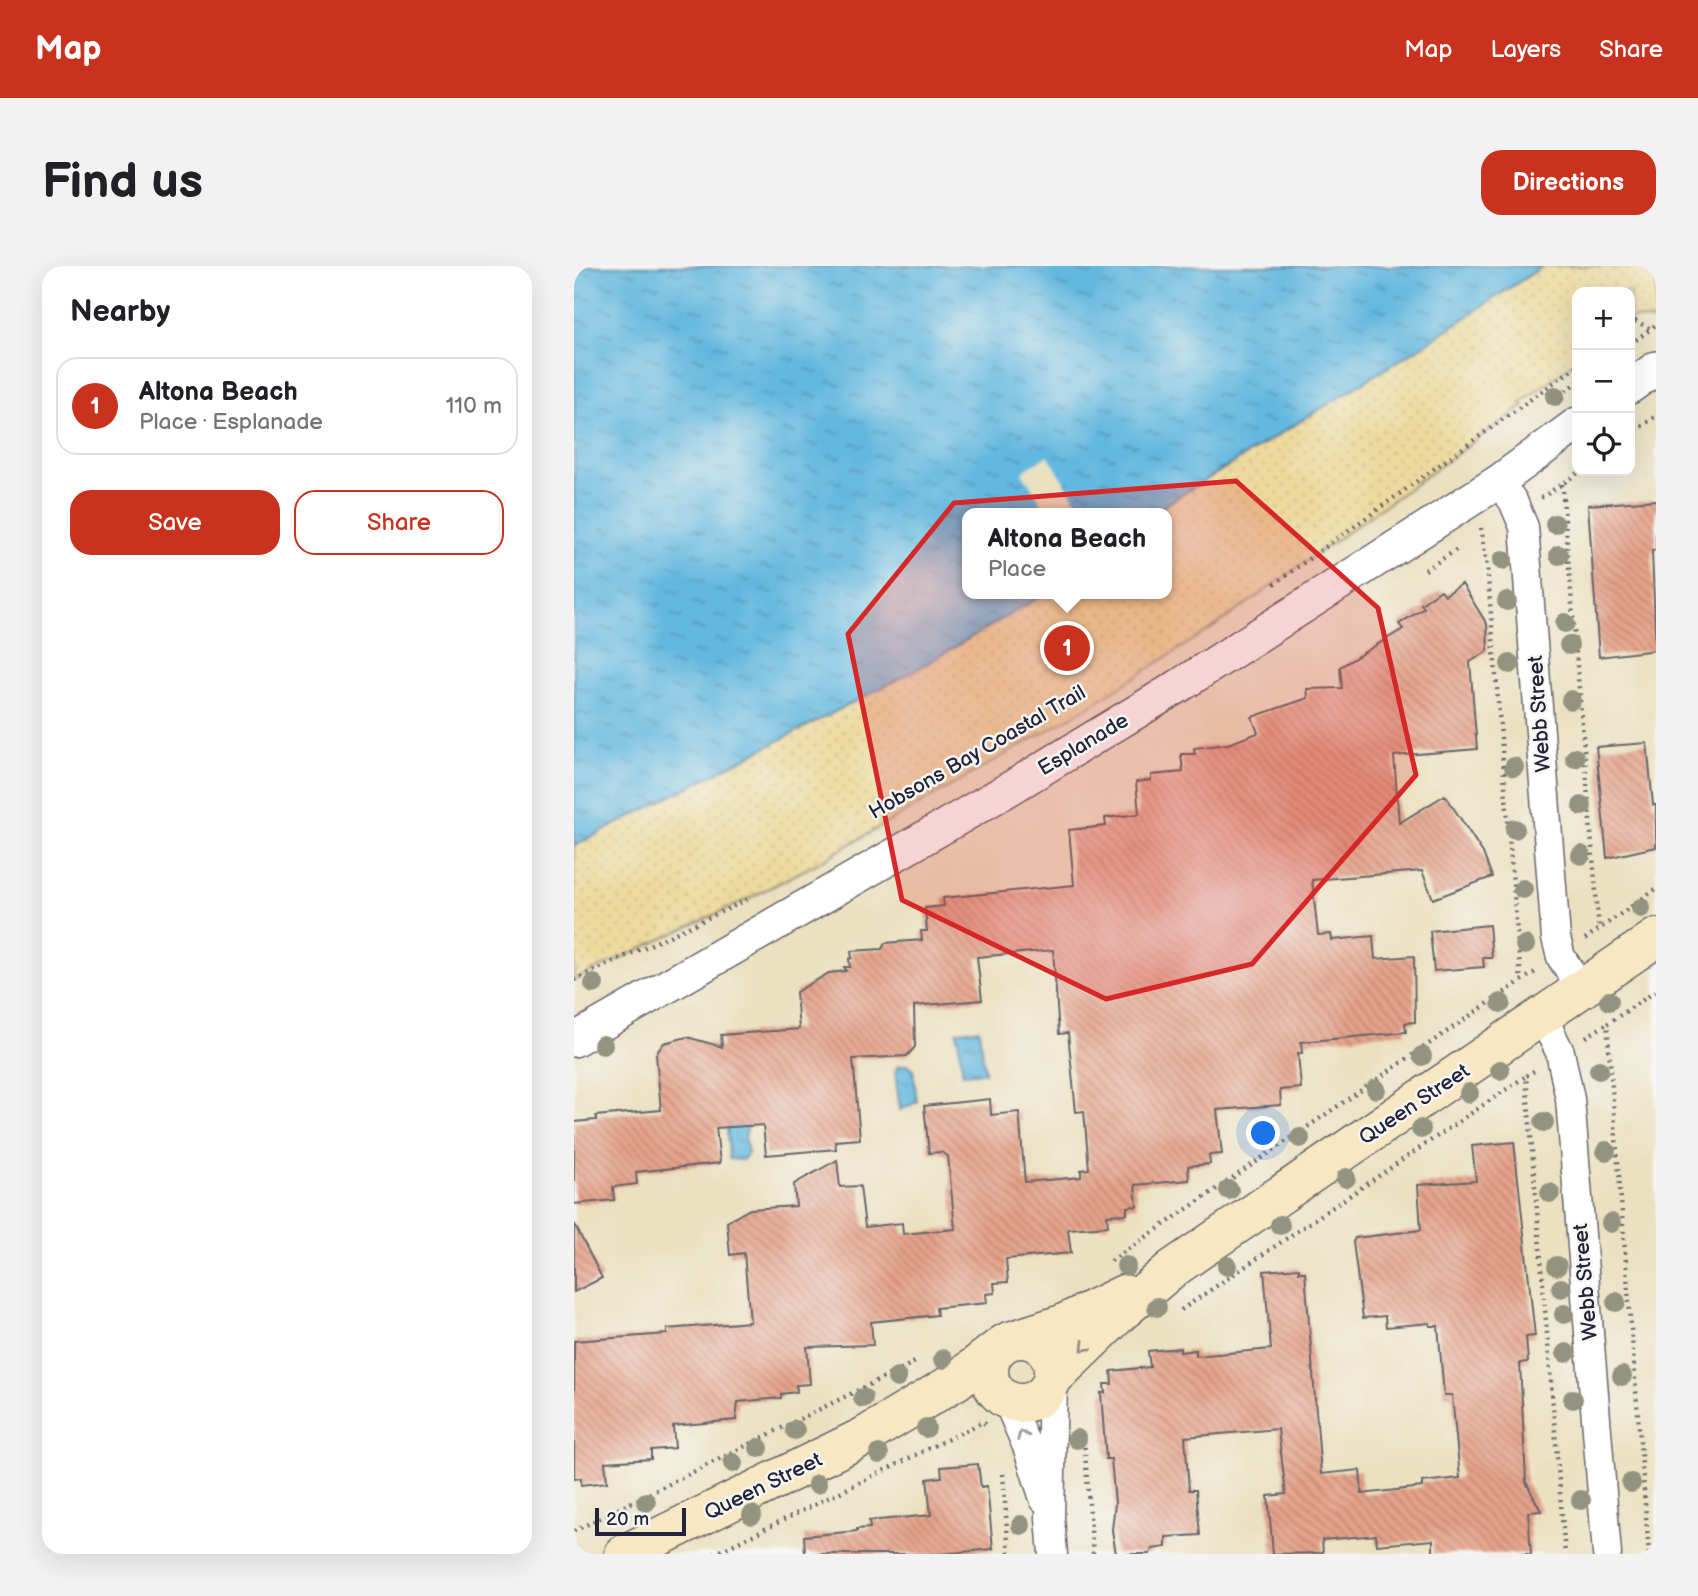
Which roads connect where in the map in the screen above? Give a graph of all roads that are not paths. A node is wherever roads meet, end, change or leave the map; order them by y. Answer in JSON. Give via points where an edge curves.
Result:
{"nodes":[{"id":1,"x":1656,"y":368,"type":"edge"},
{"id":2,"x":1635,"y":383,"type":"edge"},
{"id":3,"x":1572,"y":428,"type":"edge"},
{"id":4,"x":1498,"y":482,"type":"junction"},
{"id":5,"x":1656,"y":938,"type":"edge"},
{"id":6,"x":1581,"y":988,"type":"junction"},
{"id":7,"x":1542,"y":1016,"type":"junction"},
{"id":8,"x":574,"y":1040,"type":"edge"},
{"id":9,"x":1172,"y":1269,"type":"junction"},
{"id":10,"x":1007,"y":1344,"type":"junction"},
{"id":11,"x":1053,"y":1380,"type":"junction"},
{"id":12,"x":1000,"y":1409,"type":"junction"},
{"id":13,"x":865,"y":1436,"type":"junction"},
{"id":14,"x":1050,"y":1518,"type":"junction"},
{"id":15,"x":624,"y":1554,"type":"edge"},
{"id":16,"x":1053,"y":1554,"type":"edge"},
{"id":17,"x":1607,"y":1554,"type":"edge"}],
"edges":[{"from":1,"to":2,"type":"street"},
{"from":3,"to":4,"type":"street","name":"Esplanade"},
{"from":4,"to":6,"type":"street","name":"Webb Street","via":[[1524,527],[1556,938],[1561,957]]},
{"from":4,"to":8,"type":"street","name":"Esplanade","via":[[1009,789]]},
{"from":5,"to":6,"type":"main road","name":"Queen Street"},
{"from":6,"to":7,"type":"main road","name":"Queen Street"},
{"from":7,"to":9,"type":"main road","name":"Queen Street"},
{"from":7,"to":17,"type":"street","name":"Webb Street","via":[[1560,1052],[1570,1099]]},
{"from":9,"to":10,"type":"main road","name":"Queen Street","via":[[1095,1309]]},
{"from":9,"to":11,"type":"main road","name":"Queen Street","one_way":true},
{"from":10,"to":11,"type":"main road","via":[[1037,1342],[1051,1357]]},
{"from":10,"to":12,"type":"main road","via":[[989,1369]]},
{"from":10,"to":13,"type":"main road","name":"Queen Street"},
{"from":11,"to":12,"type":"main road","via":[[1039,1399]]},
{"from":11,"to":14,"type":"street"},
{"from":12,"to":13,"type":"main road","name":"Queen Street","via":[[961,1404]]},
{"from":14,"to":12,"type":"street","one_way":true,"via":[[1028,1449]]},
{"from":13,"to":15,"type":"main road","name":"Queen Street"},
{"from":14,"to":16,"type":"street"}]}
